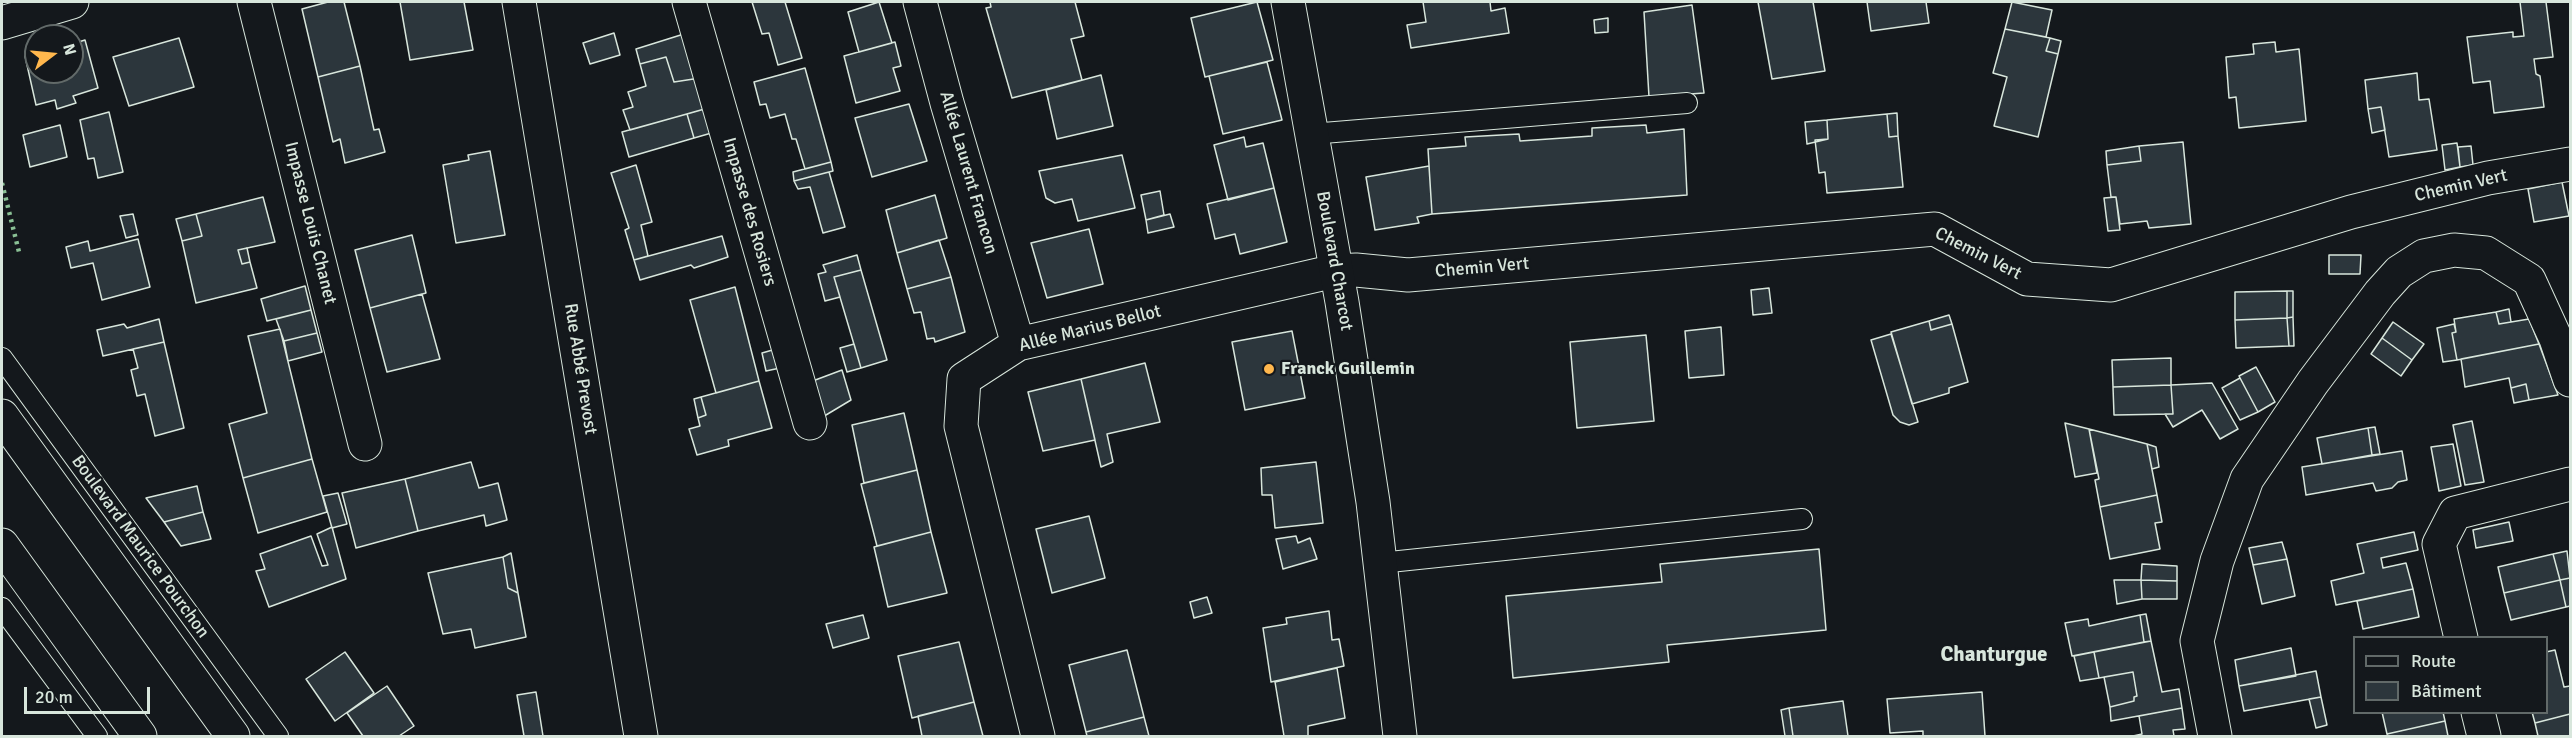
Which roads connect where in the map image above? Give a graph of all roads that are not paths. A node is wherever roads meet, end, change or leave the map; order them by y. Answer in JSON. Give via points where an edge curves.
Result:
{"nodes":[{"id":1,"x":72,"y":2,"type":"edge"},
{"id":2,"x":254,"y":2,"type":"edge"},
{"id":3,"x":519,"y":2,"type":"edge"},
{"id":4,"x":689,"y":2,"type":"edge"},
{"id":5,"x":920,"y":2,"type":"edge"},
{"id":6,"x":1288,"y":2,"type":"edge"},
{"id":7,"x":2,"y":23,"type":"edge"},
{"id":8,"x":1687,"y":103,"type":"dead end"},
{"id":9,"x":1311,"y":134,"type":"junction"},
{"id":10,"x":2571,"y":164,"type":"edge"},
{"id":11,"x":1335,"y":271,"type":"junction"},
{"id":12,"x":1018,"y":344,"type":"junction"},
{"id":13,"x":2,"y":358,"type":"edge"},
{"id":14,"x":2571,"y":380,"type":"edge"},
{"id":15,"x":2,"y":416,"type":"edge"},
{"id":16,"x":810,"y":423,"type":"dead end"},
{"id":17,"x":365,"y":444,"type":"dead end"},
{"id":18,"x":2571,"y":484,"type":"edge"},
{"id":19,"x":1802,"y":519,"type":"dead end"},
{"id":20,"x":2,"y":545,"type":"edge"},
{"id":21,"x":1380,"y":563,"type":"junction"},
{"id":22,"x":2,"y":608,"type":"edge"},
{"id":23,"x":2461,"y":636,"type":"edge"},
{"id":24,"x":2478,"y":714,"type":"edge"},
{"id":25,"x":96,"y":736,"type":"edge"},
{"id":26,"x":140,"y":736,"type":"edge"},
{"id":27,"x":233,"y":736,"type":"edge"},
{"id":28,"x":278,"y":736,"type":"edge"},
{"id":29,"x":641,"y":736,"type":"edge"},
{"id":30,"x":1038,"y":736,"type":"edge"},
{"id":31,"x":1400,"y":736,"type":"edge"},
{"id":32,"x":2215,"y":736,"type":"edge"},
{"id":33,"x":2484,"y":736,"type":"edge"}],
"edges":[{"from":1,"to":7,"type":"street"},
{"from":2,"to":17,"type":"street","name":"Impasse Louis Chanet"},
{"from":3,"to":29,"type":"street","name":"Rue Abbé Prevost"},
{"from":4,"to":16,"type":"street","name":"Impasse des Rosiers"},
{"from":5,"to":12,"type":"street","name":"Allée Laurent Francon"},
{"from":6,"to":9,"type":"street","name":"Boulevard Charcot"},
{"from":8,"to":9,"type":"lane"},
{"from":9,"to":11,"type":"street","name":"Boulevard Charcot"},
{"from":10,"to":11,"type":"street","name":"Chemin Vert","via":[[2488,178],[2350,212],[2111,285],[2027,279],[1935,229],[1407,275]]},
{"from":11,"to":12,"type":"street","name":"Allée Marius Bellot"},
{"from":11,"to":21,"type":"street","name":"Boulevard Charcot","via":[[1370,478]]},
{"from":12,"to":30,"type":"street","name":"Allée Marius Bellot","via":[[964,379],[960,426]]},
{"from":13,"to":28,"type":"lane","name":"Boulevard Maurice Pourchon"},
{"from":14,"to":32,"type":"street","via":[[2529,280],[2503,263],[2486,253],[2454,250],[2424,256],[2399,273],[2313,382],[2247,479],[2217,561],[2197,641]]},
{"from":15,"to":27,"type":"street","name":"Boulevard Maurice Pourchon"},
{"from":18,"to":23,"type":"street","via":[[2454,513],[2439,544]]},
{"from":19,"to":21,"type":"lane"},
{"from":20,"to":26,"type":"street"},
{"from":21,"to":31,"type":"street","name":"Boulevard Charcot"},
{"from":22,"to":25,"type":"lane"},
{"from":24,"to":33,"type":"street"}]}
